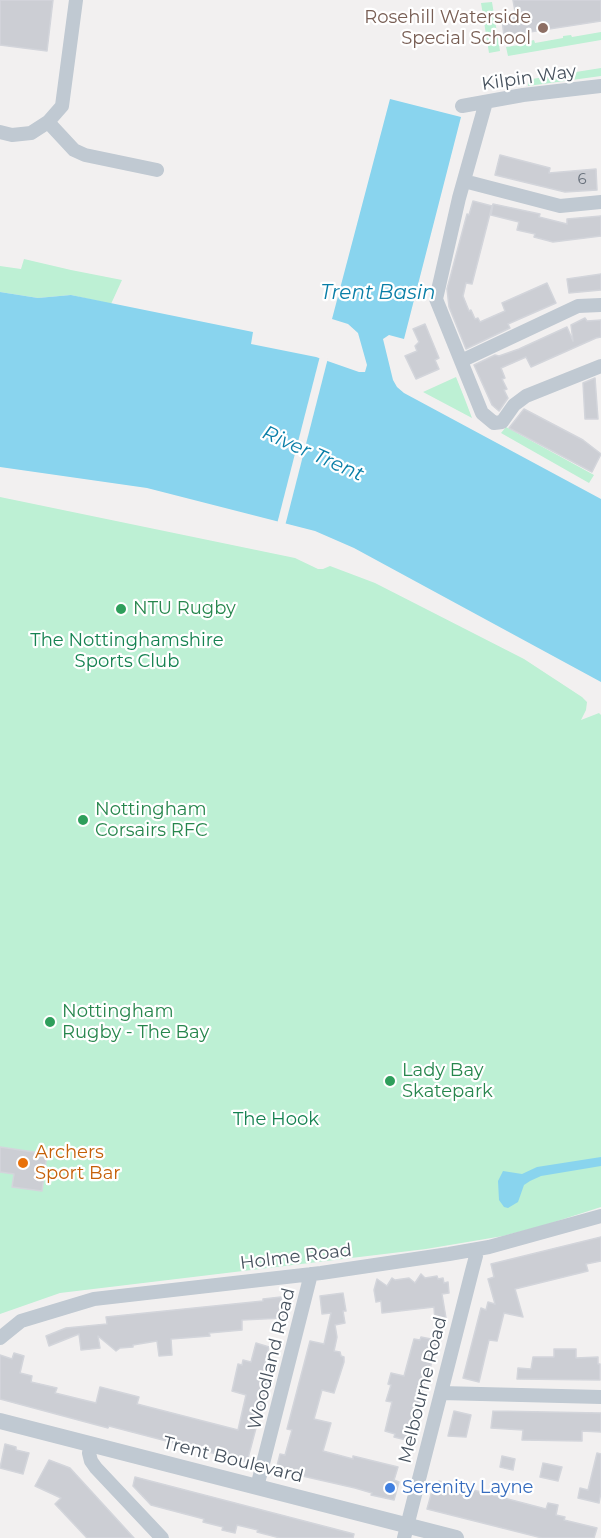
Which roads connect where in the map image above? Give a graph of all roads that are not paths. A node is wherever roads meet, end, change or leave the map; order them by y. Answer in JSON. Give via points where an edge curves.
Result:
{"nodes":[{"id":1,"x":76,"y":0,"type":"edge"},
{"id":2,"x":601,"y":86,"type":"edge"},
{"id":3,"x":486,"y":102,"type":"junction"},
{"id":4,"x":462,"y":106,"type":"dead end"},
{"id":5,"x":48,"y":122,"type":"junction"},
{"id":6,"x":0,"y":132,"type":"edge"},
{"id":7,"x":157,"y":170,"type":"dead end"},
{"id":8,"x":465,"y":176,"type":"junction"},
{"id":9,"x":601,"y":202,"type":"edge"},
{"id":10,"x":601,"y":305,"type":"edge"},
{"id":11,"x":460,"y":361,"type":"junction"},
{"id":12,"x":601,"y":366,"type":"edge"},
{"id":13,"x":601,"y":1216,"type":"edge"},
{"id":14,"x":474,"y":1250,"type":"junction"},
{"id":15,"x":311,"y":1274,"type":"junction"},
{"id":16,"x":0,"y":1338,"type":"edge"},
{"id":17,"x":441,"y":1393,"type":"junction"},
{"id":18,"x":601,"y":1397,"type":"edge"},
{"id":19,"x":0,"y":1420,"type":"edge"},
{"id":20,"x":91,"y":1444,"type":"junction"},
{"id":21,"x":258,"y":1487,"type":"junction"},
{"id":22,"x":405,"y":1532,"type":"edge"},
{"id":23,"x":162,"y":1538,"type":"edge"},
{"id":24,"x":456,"y":1538,"type":"edge"}],
"edges":[{"from":1,"to":5,"type":"street","via":[[62,106]]},
{"from":2,"to":3,"type":"street","name":"Kilpin Way"},
{"from":3,"to":4,"type":"street","name":"Kilpin Way"},
{"from":3,"to":8,"type":"street"},
{"from":5,"to":6,"type":"street","via":[[31,133]]},
{"from":5,"to":7,"type":"street","via":[[74,150],[85,156]]},
{"from":8,"to":9,"type":"street","via":[[560,206]]},
{"from":8,"to":11,"type":"street","via":[[436,299]]},
{"from":10,"to":11,"type":"street","via":[[578,306]]},
{"from":11,"to":12,"type":"street","via":[[482,413],[496,424],[526,396]]},
{"from":13,"to":14,"type":"street","name":"Holme Road"},
{"from":14,"to":15,"type":"street","name":"Holme Road"},
{"from":14,"to":17,"type":"street","name":"Melbourne Road","via":[[476,1256]]},
{"from":15,"to":16,"type":"street","name":"Holme Road","via":[[94,1299],[21,1321]]},
{"from":15,"to":21,"type":"street","name":"Woodland Road"},
{"from":17,"to":18,"type":"street"},
{"from":17,"to":22,"type":"street","name":"Melbourne Road"},
{"from":19,"to":20,"type":"street","name":"Trent Boulevard"},
{"from":20,"to":21,"type":"street","name":"Trent Boulevard"},
{"from":20,"to":23,"type":"street","via":[[89,1453],[96,1468]]},
{"from":21,"to":22,"type":"street","name":"Trent Boulevard"},
{"from":22,"to":24,"type":"street","name":"Trent Boulevard"}]}
